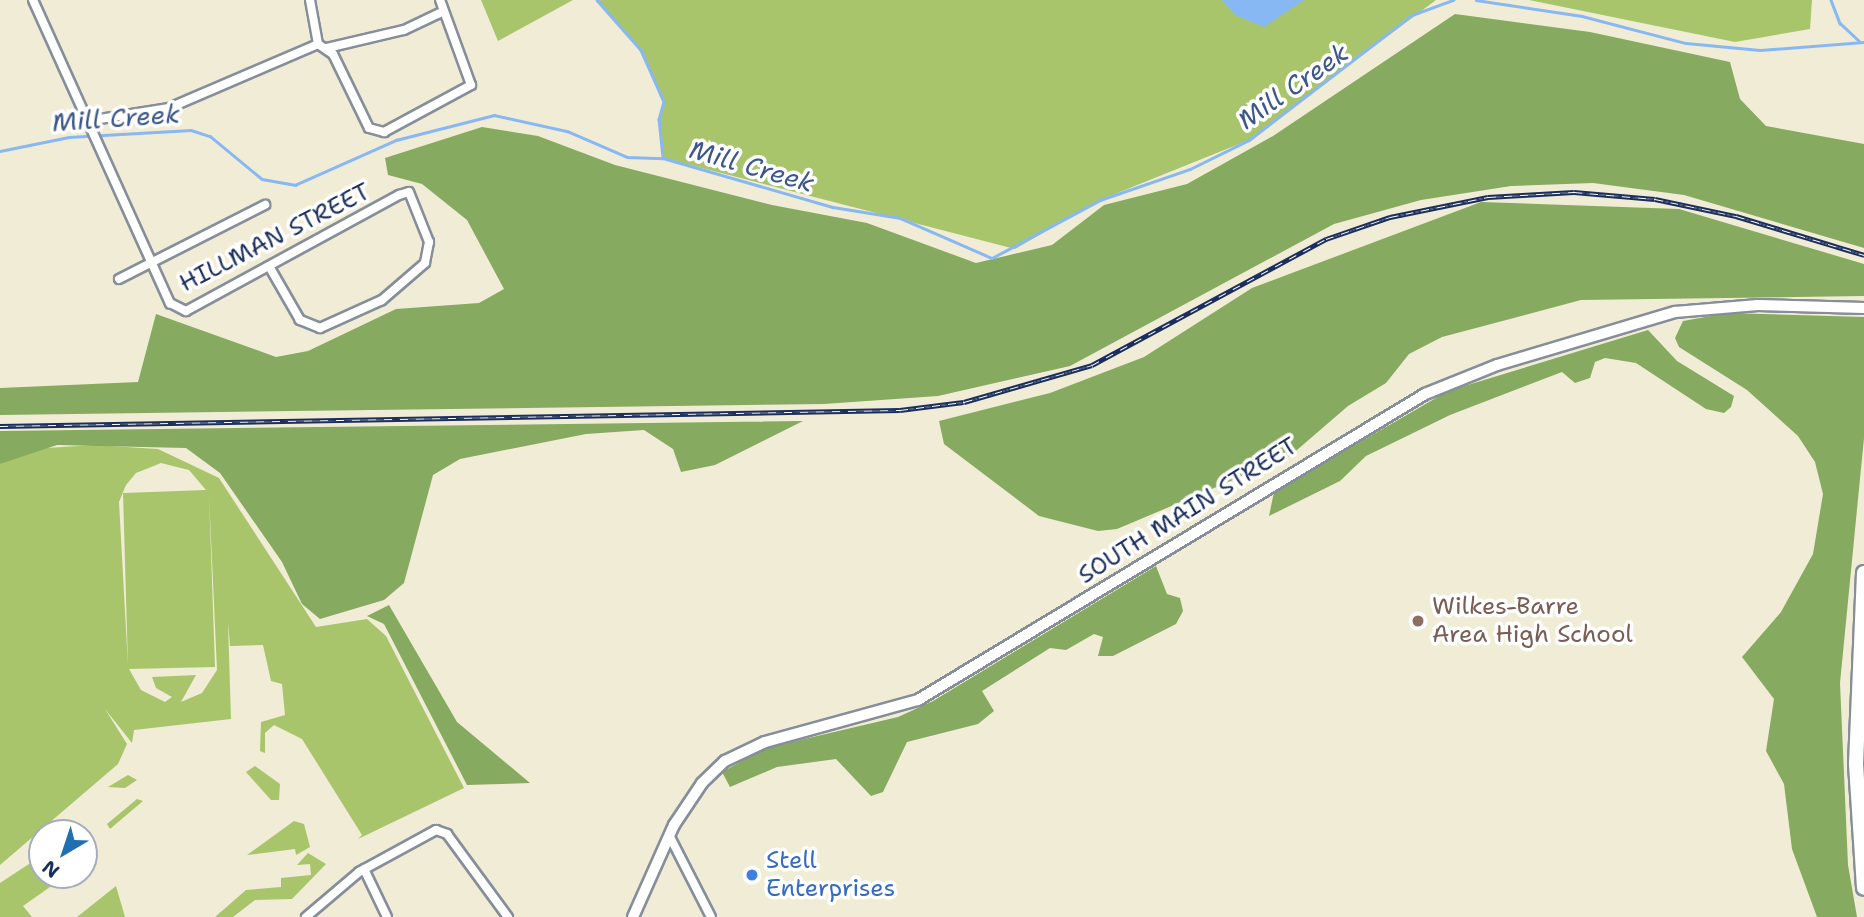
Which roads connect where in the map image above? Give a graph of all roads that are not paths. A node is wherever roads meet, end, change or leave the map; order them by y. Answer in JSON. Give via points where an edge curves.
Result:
{"nodes":[{"id":1,"x":33,"y":0,"type":"edge"},
{"id":2,"x":310,"y":0,"type":"edge"},
{"id":3,"x":440,"y":0,"type":"edge"},
{"id":4,"x":444,"y":11,"type":"junction"},
{"id":5,"x":318,"y":44,"type":"junction"},
{"id":6,"x":327,"y":48,"type":"junction"},
{"id":7,"x":88,"y":123,"type":"junction"},
{"id":8,"x":265,"y":205,"type":"dead end"},
{"id":9,"x":151,"y":265,"type":"junction"},
{"id":10,"x":269,"y":266,"type":"junction"},
{"id":11,"x":120,"y":279,"type":"dead end"},
{"id":12,"x":1864,"y":308,"type":"edge"},
{"id":13,"x":1864,"y":573,"type":"edge"},
{"id":14,"x":669,"y":835,"type":"junction"},
{"id":15,"x":364,"y":869,"type":"junction"},
{"id":16,"x":1864,"y":888,"type":"edge"},
{"id":17,"x":306,"y":917,"type":"edge"},
{"id":18,"x":387,"y":917,"type":"edge"},
{"id":19,"x":508,"y":917,"type":"edge"},
{"id":20,"x":633,"y":917,"type":"edge"},
{"id":21,"x":711,"y":917,"type":"edge"}],
"edges":[{"from":1,"to":7,"type":"street"},
{"from":2,"to":5,"type":"street"},
{"from":3,"to":4,"type":"street"},
{"from":4,"to":6,"type":"street","via":[[404,30]]},
{"from":4,"to":6,"type":"street","via":[[471,85],[379,133],[365,122]]},
{"from":5,"to":6,"type":"street"},
{"from":5,"to":7,"type":"street","via":[[169,108]]},
{"from":7,"to":9,"type":"street"},
{"from":8,"to":9,"type":"street"},
{"from":9,"to":10,"type":"street","name":"HILLMAN STREET","via":[[164,292],[186,311]]},
{"from":9,"to":11,"type":"street"},
{"from":10,"to":10,"type":"street","name":"HILLMAN STREET","via":[[409,192],[430,254],[372,307],[326,327],[303,323]]},
{"from":12,"to":14,"type":"main road","name":"SOUTH MAIN STREET","via":[[1758,305],[1675,312],[1457,379],[1383,417],[918,700],[743,751],[702,783]]},
{"from":13,"to":16,"type":"highway","via":[[1856,764]]},
{"from":14,"to":20,"type":"main road","name":"SOUTH MAIN STREET"},
{"from":14,"to":21,"type":"street"},
{"from":15,"to":17,"type":"street"},
{"from":15,"to":18,"type":"street"},
{"from":15,"to":19,"type":"street","via":[[442,830]]}]}
